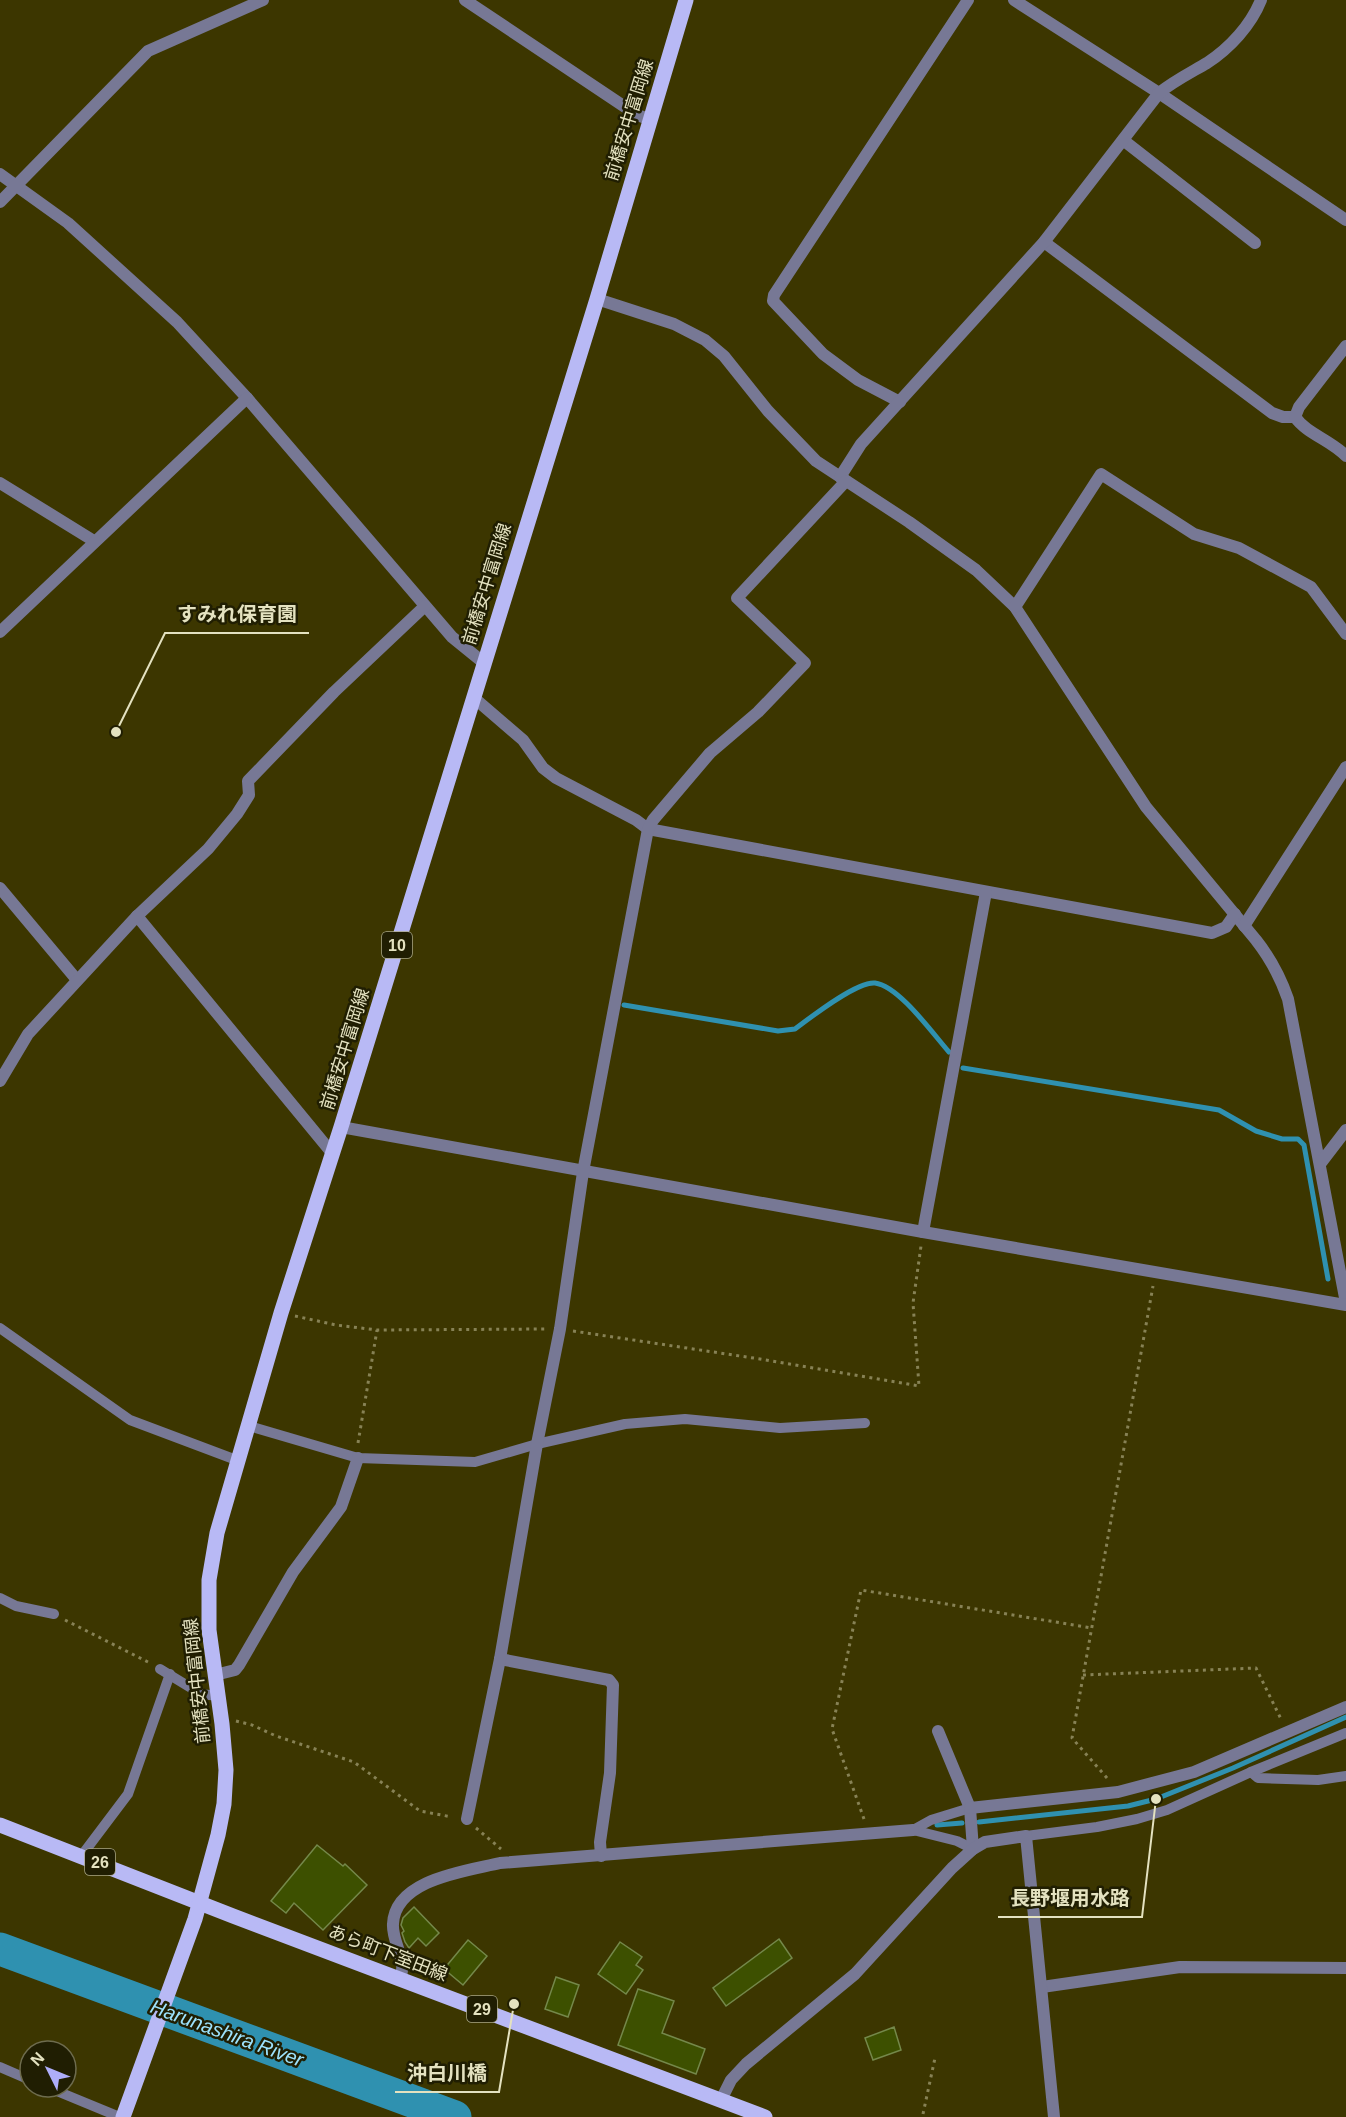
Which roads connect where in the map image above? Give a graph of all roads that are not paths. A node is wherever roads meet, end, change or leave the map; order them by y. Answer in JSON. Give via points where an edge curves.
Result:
{"nodes":[{"id":1,"x":263,"y":0,"type":"edge"},
{"id":2,"x":465,"y":0,"type":"edge"},
{"id":3,"x":686,"y":0,"type":"edge"},
{"id":4,"x":968,"y":0,"type":"edge"},
{"id":5,"x":1014,"y":0,"type":"edge"},
{"id":6,"x":1261,"y":0,"type":"edge"},
{"id":7,"x":1159,"y":93,"type":"junction"},
{"id":8,"x":649,"y":119,"type":"junction"},
{"id":9,"x":1123,"y":140,"type":"junction"},
{"id":10,"x":0,"y":174,"type":"edge"},
{"id":11,"x":17,"y":187,"type":"junction"},
{"id":12,"x":0,"y":202,"type":"edge"},
{"id":13,"x":1346,"y":220,"type":"edge"},
{"id":14,"x":1044,"y":242,"type":"junction"},
{"id":15,"x":1256,"y":243,"type":"dead end"},
{"id":16,"x":597,"y":299,"type":"junction"},
{"id":17,"x":1346,"y":346,"type":"edge"},
{"id":18,"x":247,"y":398,"type":"junction"},
{"id":19,"x":900,"y":402,"type":"junction"},
{"id":20,"x":1295,"y":417,"type":"junction"},
{"id":21,"x":1346,"y":456,"type":"edge"},
{"id":22,"x":843,"y":479,"type":"junction"},
{"id":23,"x":0,"y":483,"type":"edge"},
{"id":24,"x":94,"y":541,"type":"junction"},
{"id":25,"x":425,"y":606,"type":"junction"},
{"id":26,"x":1015,"y":607,"type":"junction"},
{"id":27,"x":0,"y":632,"type":"edge"},
{"id":28,"x":1346,"y":634,"type":"edge"},
{"id":29,"x":484,"y":663,"type":"junction"},
{"id":30,"x":473,"y":697,"type":"junction"},
{"id":31,"x":1346,"y":767,"type":"edge"},
{"id":32,"x":648,"y":829,"type":"junction"},
{"id":33,"x":0,"y":888,"type":"edge"},
{"id":34,"x":986,"y":892,"type":"junction"},
{"id":35,"x":1235,"y":914,"type":"junction"},
{"id":36,"x":137,"y":916,"type":"junction"},
{"id":37,"x":1244,"y":926,"type":"junction"},
{"id":38,"x":77,"y":980,"type":"junction"},
{"id":39,"x":0,"y":1082,"type":"edge"},
{"id":40,"x":341,"y":1127,"type":"junction"},
{"id":41,"x":1346,"y":1130,"type":"edge"},
{"id":42,"x":332,"y":1153,"type":"junction"},
{"id":43,"x":1320,"y":1164,"type":"junction"},
{"id":44,"x":583,"y":1172,"type":"junction"},
{"id":45,"x":923,"y":1233,"type":"junction"},
{"id":46,"x":1346,"y":1304,"type":"edge"},
{"id":47,"x":0,"y":1328,"type":"edge"},
{"id":48,"x":865,"y":1423,"type":"dead end"},
{"id":49,"x":249,"y":1426,"type":"junction"},
{"id":50,"x":537,"y":1444,"type":"junction"},
{"id":51,"x":358,"y":1458,"type":"junction"},
{"id":52,"x":239,"y":1461,"type":"junction"},
{"id":53,"x":0,"y":1598,"type":"edge"},
{"id":54,"x":54,"y":1614,"type":"road end"},
{"id":55,"x":500,"y":1659,"type":"junction"},
{"id":56,"x":215,"y":1675,"type":"junction"},
{"id":57,"x":218,"y":1696,"type":"junction"},
{"id":58,"x":1346,"y":1707,"type":"edge"},
{"id":59,"x":938,"y":1731,"type":"dead end"},
{"id":60,"x":1346,"y":1733,"type":"edge"},
{"id":61,"x":1251,"y":1772,"type":"junction"},
{"id":62,"x":1346,"y":1776,"type":"edge"},
{"id":63,"x":970,"y":1808,"type":"junction"},
{"id":64,"x":467,"y":1819,"type":"road end"},
{"id":65,"x":0,"y":1825,"type":"edge"},
{"id":66,"x":913,"y":1830,"type":"junction"},
{"id":67,"x":1026,"y":1836,"type":"junction"},
{"id":68,"x":973,"y":1849,"type":"junction"},
{"id":69,"x":82,"y":1855,"type":"junction"},
{"id":70,"x":601,"y":1856,"type":"junction"},
{"id":71,"x":199,"y":1902,"type":"junction"},
{"id":72,"x":1346,"y":1968,"type":"edge"},
{"id":73,"x":401,"y":1979,"type":"junction"},
{"id":74,"x":1042,"y":1987,"type":"junction"},
{"id":75,"x":0,"y":2067,"type":"edge"},
{"id":76,"x":18,"y":2075,"type":"edge"},
{"id":77,"x":78,"y":2098,"type":"edge"},
{"id":78,"x":721,"y":2100,"type":"junction"},
{"id":79,"x":123,"y":2115,"type":"edge"},
{"id":80,"x":765,"y":2117,"type":"edge"},
{"id":81,"x":1054,"y":2117,"type":"edge"}],
"edges":[{"from":1,"to":11,"type":"street","via":[[148,51]]},
{"from":2,"to":8,"type":"street","via":[[637,115]]},
{"from":3,"to":8,"type":"main road","name":"前橋安中富岡線","number":"10"},
{"from":4,"to":19,"type":"street","via":[[773,301],[822,354],[858,380]]},
{"from":5,"to":7,"type":"street"},
{"from":6,"to":7,"type":"street","via":[[1243,31],[1227,47]]},
{"from":7,"to":9,"type":"street"},
{"from":7,"to":13,"type":"street"},
{"from":8,"to":16,"type":"main road","name":"前橋安中富岡線","number":"10"},
{"from":9,"to":14,"type":"street"},
{"from":9,"to":15,"type":"street"},
{"from":10,"to":11,"type":"street"},
{"from":11,"to":12,"type":"street"},
{"from":11,"to":18,"type":"street","via":[[68,223],[177,322]]},
{"from":14,"to":19,"type":"street"},
{"from":14,"to":20,"type":"street","via":[[1272,413]]},
{"from":16,"to":22,"type":"street","via":[[674,324],[705,340],[724,356],[768,411],[816,461]]},
{"from":16,"to":29,"type":"main road","name":"前橋安中富岡線","number":"10"},
{"from":17,"to":20,"type":"street"},
{"from":18,"to":24,"type":"street"},
{"from":18,"to":25,"type":"street"},
{"from":19,"to":22,"type":"street","via":[[861,444]]},
{"from":20,"to":21,"type":"street"},
{"from":22,"to":26,"type":"street","via":[[976,570]]},
{"from":22,"to":32,"type":"street","via":[[737,598],[804,663],[758,712],[710,753]]},
{"from":23,"to":24,"type":"street"},
{"from":24,"to":27,"type":"street"},
{"from":25,"to":29,"type":"street","via":[[452,637]]},
{"from":25,"to":36,"type":"street","via":[[248,781],[249,795],[230,823]]},
{"from":26,"to":28,"type":"street","via":[[1101,474],[1194,534],[1239,548],[1311,586]]},
{"from":26,"to":35,"type":"street","via":[[1146,807]]},
{"from":29,"to":30,"type":"main road","name":"前橋安中富岡線","number":"10"},
{"from":30,"to":32,"type":"street","via":[[523,740],[543,768],[556,778]]},
{"from":30,"to":40,"type":"main road","name":"前橋安中富岡線","number":"10"},
{"from":31,"to":37,"type":"street"},
{"from":32,"to":34,"type":"street"},
{"from":32,"to":44,"type":"street"},
{"from":33,"to":38,"type":"street"},
{"from":34,"to":35,"type":"street","via":[[1212,933],[1226,927]]},
{"from":34,"to":45,"type":"street"},
{"from":35,"to":37,"type":"street"},
{"from":36,"to":38,"type":"street"},
{"from":36,"to":42,"type":"street"},
{"from":37,"to":43,"type":"street","via":[[1270,958],[1288,999]]},
{"from":38,"to":39,"type":"street","via":[[28,1034]]},
{"from":40,"to":42,"type":"main road","name":"前橋安中富岡線","number":"10"},
{"from":40,"to":44,"type":"street"},
{"from":41,"to":43,"type":"street"},
{"from":42,"to":49,"type":"main road","name":"前橋安中富岡線","number":"10"},
{"from":43,"to":46,"type":"street"},
{"from":44,"to":45,"type":"street"},
{"from":44,"to":50,"type":"street","via":[[560,1329]]},
{"from":45,"to":46,"type":"street"},
{"from":47,"to":52,"type":"lane","via":[[130,1420]]},
{"from":48,"to":50,"type":"lane","via":[[780,1428],[685,1419],[625,1424]]},
{"from":49,"to":51,"type":"lane"},
{"from":49,"to":52,"type":"main road","name":"前橋安中富岡線","number":"10"},
{"from":50,"to":51,"type":"lane","via":[[475,1462]]},
{"from":50,"to":55,"type":"street"},
{"from":51,"to":56,"type":"street","via":[[341,1507],[293,1572],[239,1665],[235,1670]]},
{"from":52,"to":56,"type":"main road","name":"前橋安中富岡線","number":"10","via":[[217,1533],[209,1580],[209,1630]]},
{"from":53,"to":54,"type":"lane","via":[[16,1606]]},
{"from":55,"to":64,"type":"street"},
{"from":55,"to":70,"type":"street","via":[[609,1680],[613,1685],[610,1773]]},
{"from":56,"to":57,"type":"main road","name":"前橋安中富岡線","number":"10"},
{"from":57,"to":69,"type":"lane","via":[[201,1694],[165,1671],[128,1794]]},
{"from":57,"to":71,"type":"main road","name":"前橋安中富岡線","number":"10","via":[[226,1770],[224,1804]]},
{"from":58,"to":63,"type":"street","via":[[1194,1772],[1118,1792]]},
{"from":59,"to":63,"type":"street"},
{"from":60,"to":61,"type":"lane"},
{"from":61,"to":62,"type":"lane","via":[[1258,1778],[1318,1780]]},
{"from":61,"to":67,"type":"lane","via":[[1167,1810],[1137,1819]]},
{"from":63,"to":66,"type":"lane"},
{"from":63,"to":68,"type":"street"},
{"from":65,"to":69,"type":"main road","number":"26"},
{"from":66,"to":68,"type":"lane"},
{"from":66,"to":70,"type":"street"},
{"from":67,"to":68,"type":"street","via":[[985,1842]]},
{"from":67,"to":74,"type":"street"},
{"from":68,"to":78,"type":"street","via":[[855,1974],[746,2064],[731,2080]]},
{"from":69,"to":71,"type":"main road","number":"26"},
{"from":70,"to":73,"type":"street","via":[[500,1863],[426,1882],[398,1906],[393,1923],[402,1964]]},
{"from":71,"to":73,"type":"main road","name":"あら町下室田線","number":"29"},
{"from":71,"to":79,"type":"main road","name":"前橋安中富岡線","number":"10"},
{"from":72,"to":74,"type":"street","via":[[1180,1966]]},
{"from":73,"to":78,"type":"main road","name":"あら町下室田線","number":"29"},
{"from":74,"to":81,"type":"street"},
{"from":75,"to":76,"type":"lane"},
{"from":77,"to":79,"type":"lane"},
{"from":78,"to":80,"type":"main road","name":"あら町下室田線","number":"29"}]}
